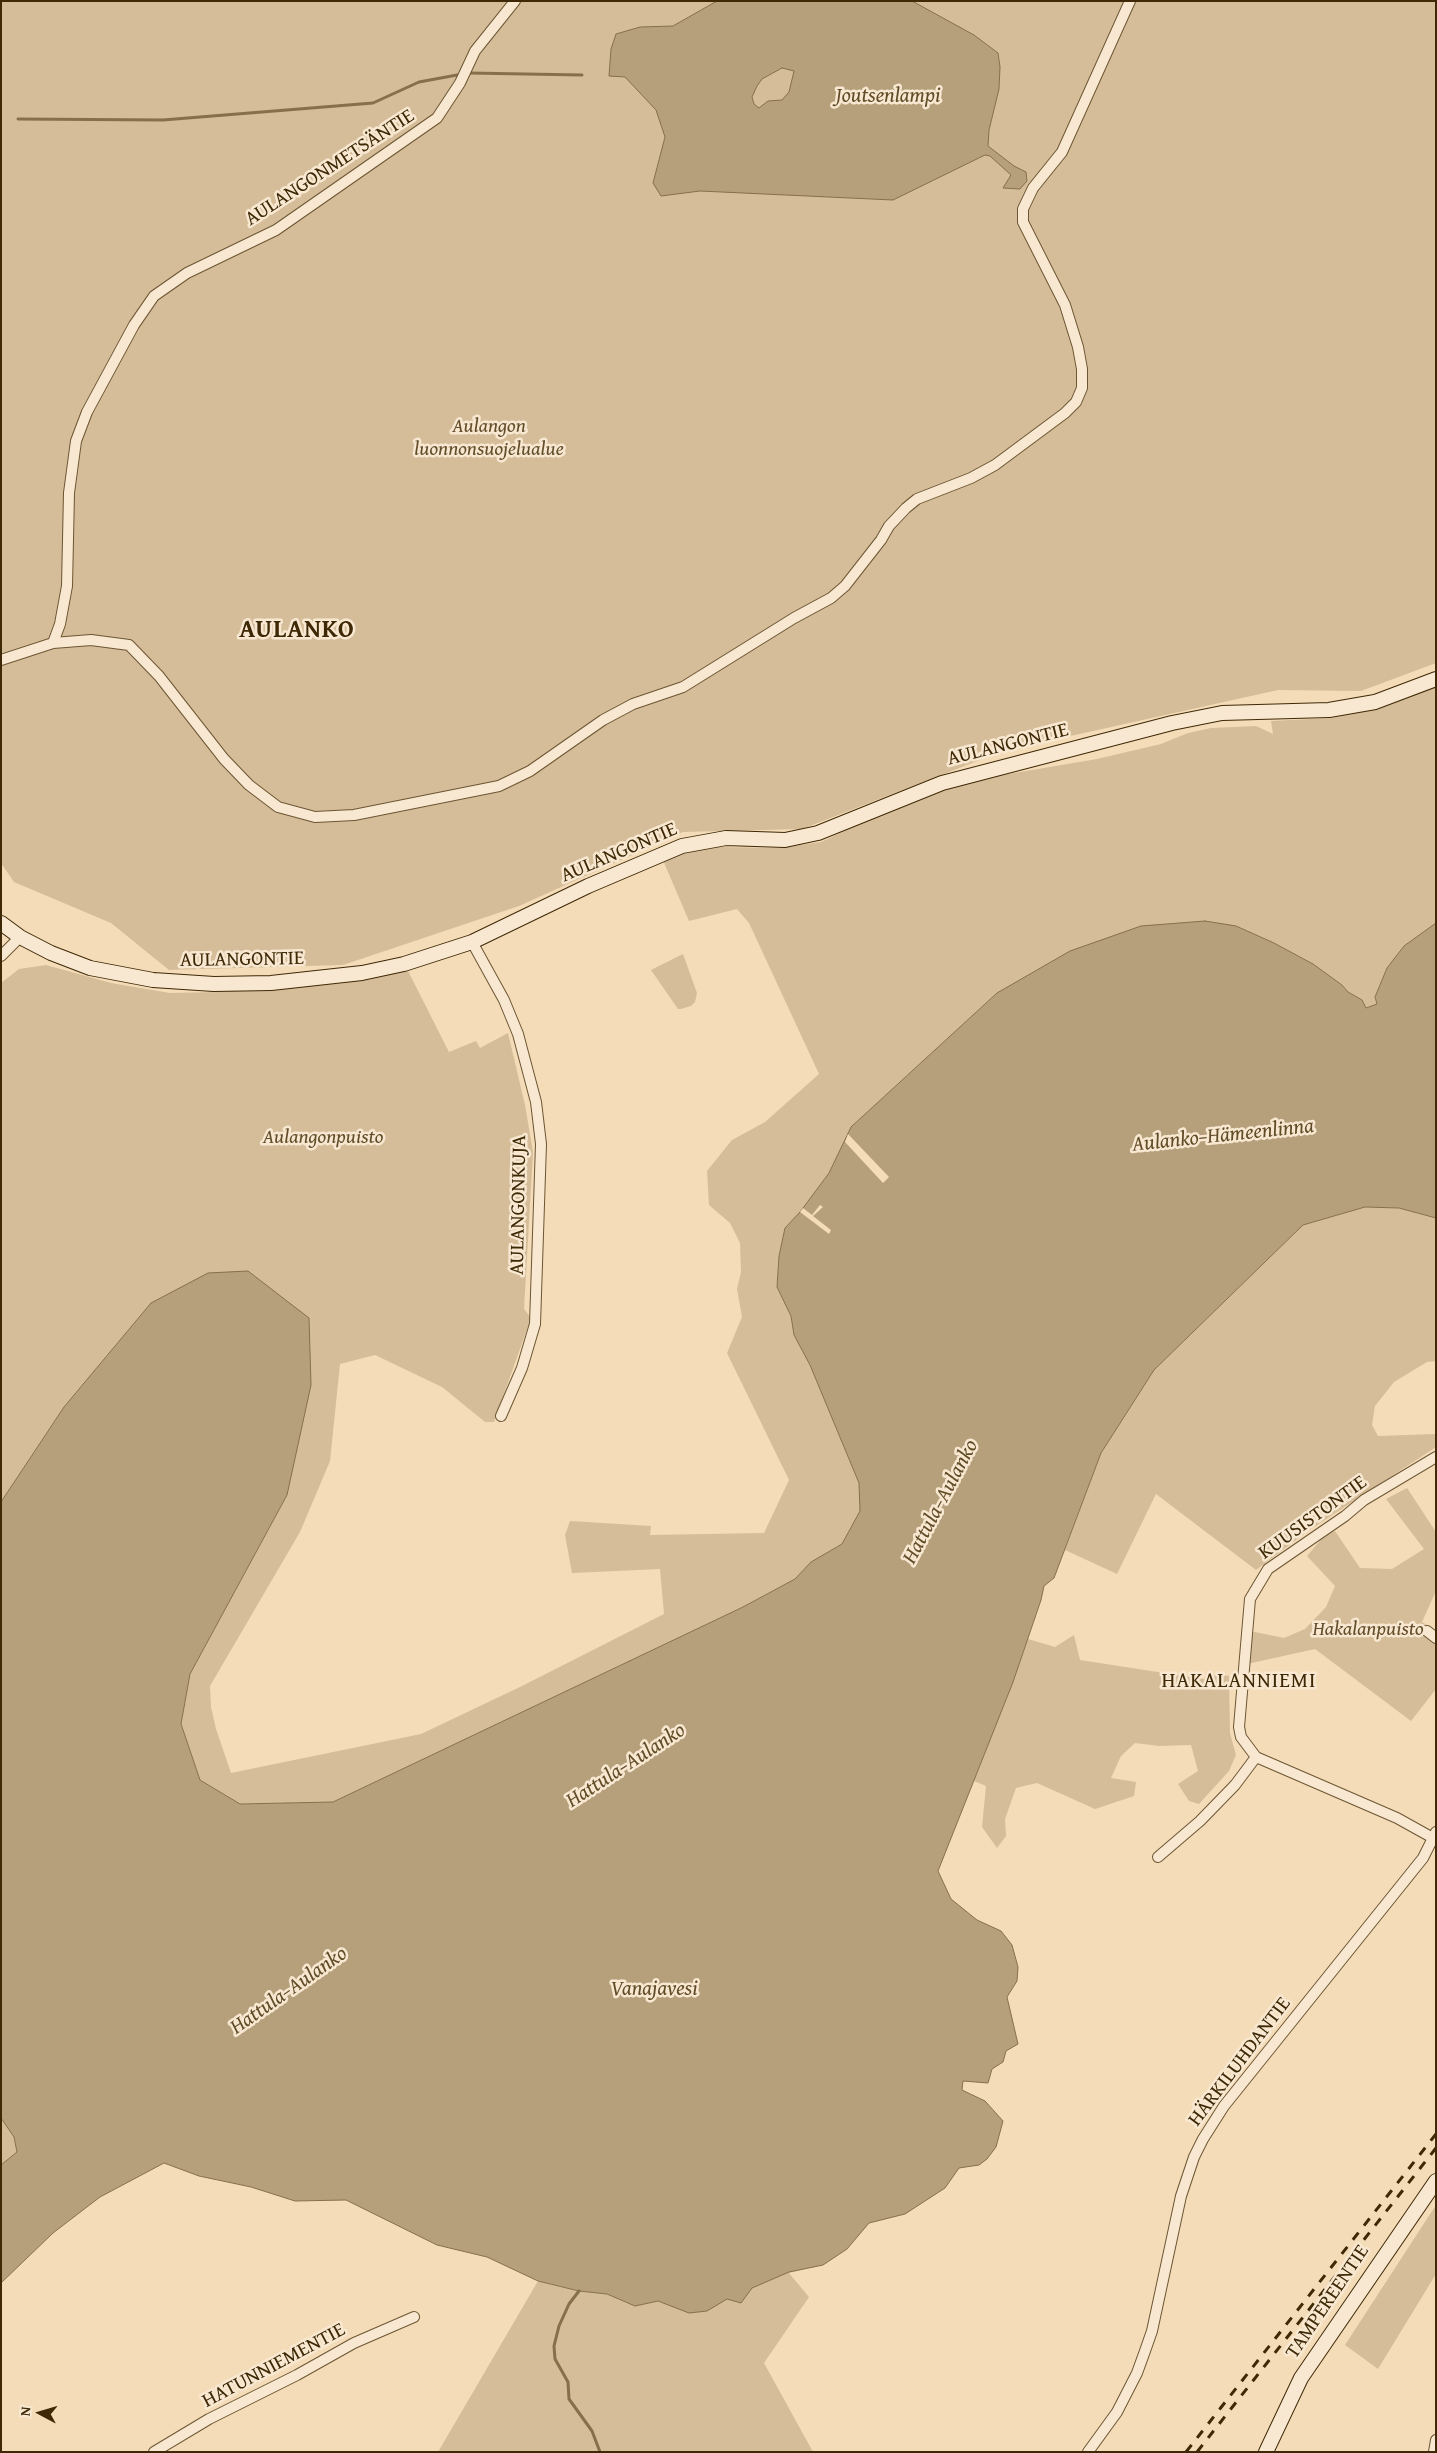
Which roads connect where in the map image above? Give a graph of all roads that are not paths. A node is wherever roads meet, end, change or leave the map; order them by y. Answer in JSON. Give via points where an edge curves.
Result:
{"nodes":[{"id":1,"x":515,"y":1,"type":"edge"},
{"id":2,"x":1130,"y":1,"type":"edge"},
{"id":3,"x":53,"y":643,"type":"junction"},
{"id":4,"x":1,"y":660,"type":"edge"},
{"id":5,"x":1436,"y":679,"type":"edge"},
{"id":6,"x":1,"y":922,"type":"edge"},
{"id":7,"x":20,"y":937,"type":"junction"},
{"id":8,"x":472,"y":942,"type":"junction"},
{"id":9,"x":1,"y":956,"type":"edge"},
{"id":10,"x":500,"y":1416,"type":"dead end"},
{"id":11,"x":1436,"y":1457,"type":"edge"},
{"id":12,"x":1256,"y":1758,"type":"junction"},
{"id":13,"x":1435,"y":1835,"type":"edge"},
{"id":14,"x":1158,"y":1857,"type":"dead end"},
{"id":15,"x":1436,"y":2181,"type":"edge"},
{"id":16,"x":414,"y":2318,"type":"dead end"},
{"id":17,"x":1436,"y":2440,"type":"edge"},
{"id":18,"x":154,"y":2452,"type":"edge"},
{"id":19,"x":1088,"y":2452,"type":"edge"},
{"id":20,"x":1266,"y":2452,"type":"edge"},
{"id":21,"x":1434,"y":2452,"type":"edge"}],
"edges":[{"from":1,"to":3,"type":"street","name":"AULANGONMETSÄNTIE","via":[[475,51],[438,118],[276,230],[188,273],[154,296],[134,325],[87,412],[76,441],[68,493],[67,586]]},
{"from":2,"to":3,"type":"street","via":[[1062,152],[1033,188],[1023,209],[1023,222],[1065,305],[1078,347],[1082,388],[1076,402],[994,465],[971,478],[917,499],[894,520],[845,586],[831,598],[691,682],[633,704],[603,720],[530,771],[499,786],[354,815],[314,817],[278,807],[249,785],[159,676],[129,645],[91,640]]},
{"from":3,"to":4,"type":"street"},
{"from":5,"to":8,"type":"main road","name":"AULANGONTIE","via":[[1375,702],[1329,710],[1222,713],[1172,723],[942,783],[818,833],[785,840],[726,838],[682,846],[588,886]]},
{"from":6,"to":7,"type":"main road","name":"AULANGONTIE"},
{"from":7,"to":8,"type":"main road","name":"AULANGONTIE","via":[[90,968],[153,980],[214,984],[311,980],[362,973],[404,964]]},
{"from":7,"to":9,"type":"street"},
{"from":8,"to":10,"type":"street","name":"AULANGONKUJA","via":[[504,1000],[518,1034],[536,1102],[542,1144],[535,1324],[522,1368]]},
{"from":11,"to":12,"type":"street","name":"KUUSISTONTIE","via":[[1364,1500],[1268,1569],[1258,1583],[1250,1599],[1240,1727],[1240,1737]]},
{"from":12,"to":13,"type":"street"},
{"from":12,"to":14,"type":"street","via":[[1200,1821]]},
{"from":13,"to":19,"type":"street","name":"HÄRKILUHDANTIE","via":[[1423,1858],[1224,2106],[1202,2139],[1181,2196],[1152,2331],[1137,2373],[1117,2412]]},
{"from":15,"to":20,"type":"main road","name":"TAMPEREENTIE","via":[[1301,2378]]},
{"from":16,"to":18,"type":"street","name":"HATUNNIEMENTIE","via":[[354,2343],[209,2419]]},
{"from":17,"to":21,"type":"street"}]}
